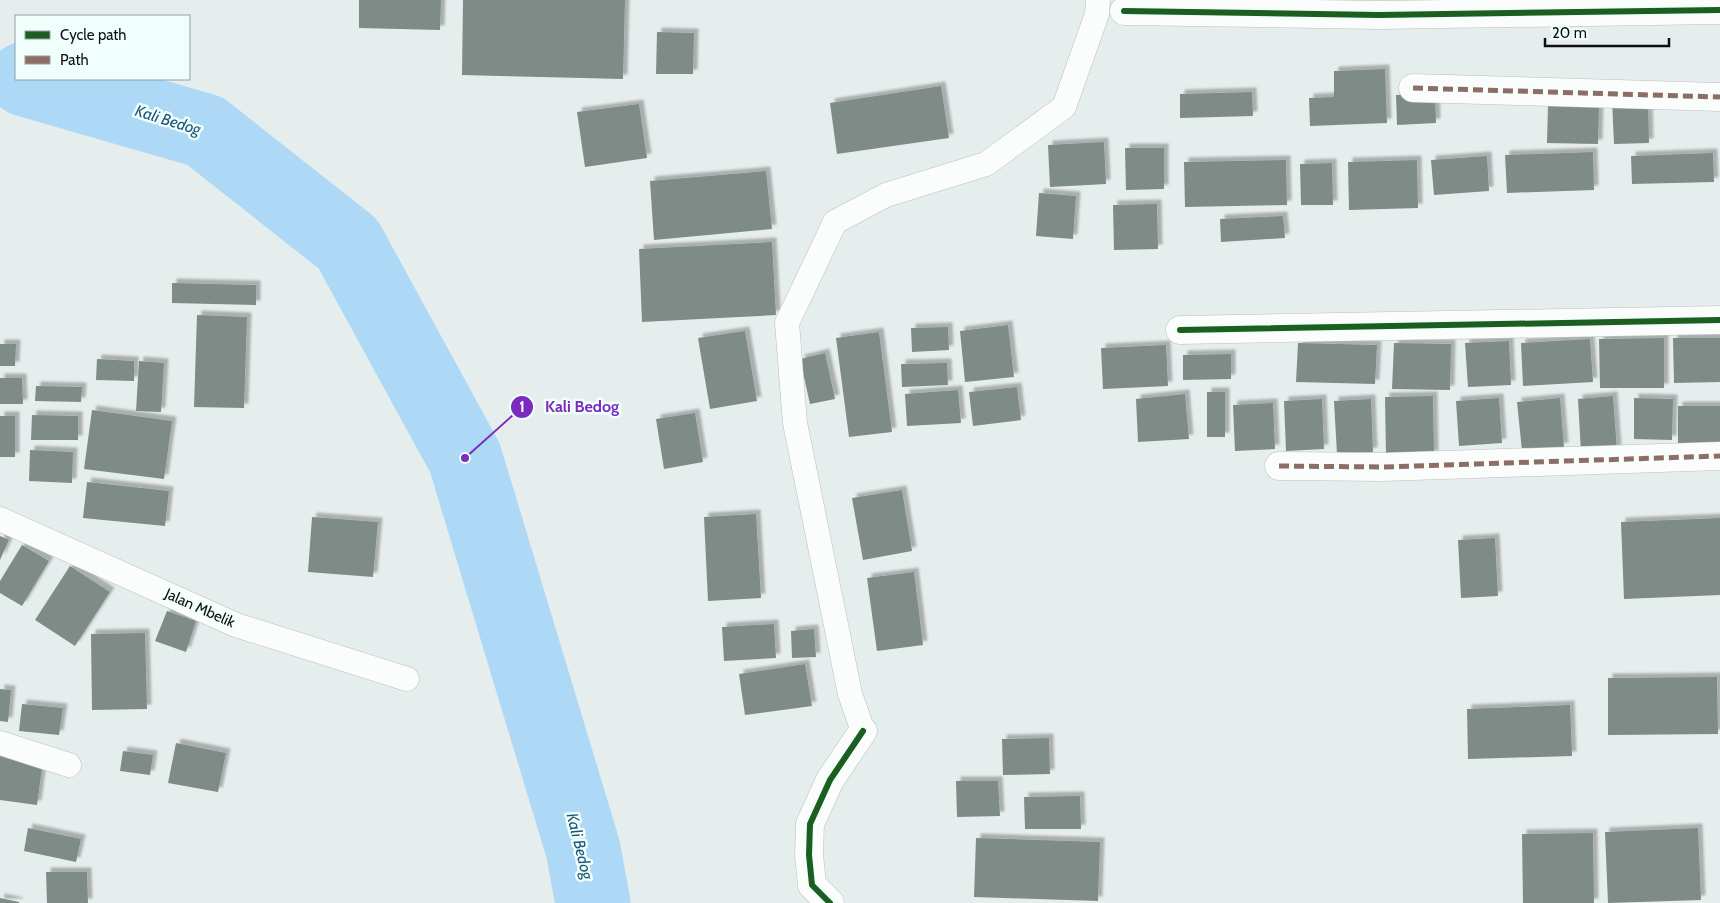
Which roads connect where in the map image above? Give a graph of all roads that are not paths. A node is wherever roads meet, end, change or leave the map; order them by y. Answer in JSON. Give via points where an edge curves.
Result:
{"nodes":[{"id":1,"x":1098,"y":0,"type":"edge"},
{"id":2,"x":1720,"y":10,"type":"edge"},
{"id":3,"x":1124,"y":11,"type":"dead end"},
{"id":4,"x":1413,"y":88,"type":"dead end"},
{"id":5,"x":1720,"y":97,"type":"edge"},
{"id":6,"x":1720,"y":320,"type":"edge"},
{"id":7,"x":1180,"y":330,"type":"dead end"},
{"id":8,"x":1720,"y":456,"type":"edge"},
{"id":9,"x":1280,"y":466,"type":"dead end"},
{"id":10,"x":0,"y":519,"type":"edge"},
{"id":11,"x":407,"y":678,"type":"dead end"},
{"id":12,"x":863,"y":731,"type":"joint"},
{"id":13,"x":0,"y":744,"type":"edge"},
{"id":14,"x":69,"y":765,"type":"dead end"},
{"id":15,"x":830,"y":903,"type":"edge"}],
"edges":[{"from":1,"to":12,"type":"lane","via":[[1097,14],[1064,107],[986,164],[886,195],[835,222],[787,323],[795,423],[850,694]]},
{"from":2,"to":3,"type":"street","via":[[1379,15]]},
{"from":4,"to":5,"type":"street"},
{"from":6,"to":7,"type":"street"},
{"from":8,"to":9,"type":"street","via":[[1383,468]]},
{"from":10,"to":11,"type":"lane","name":"Jalan Mbelik","via":[[236,625]]},
{"from":12,"to":15,"type":"street","via":[[830,780],[810,824],[812,885]]},
{"from":13,"to":14,"type":"lane"}]}
